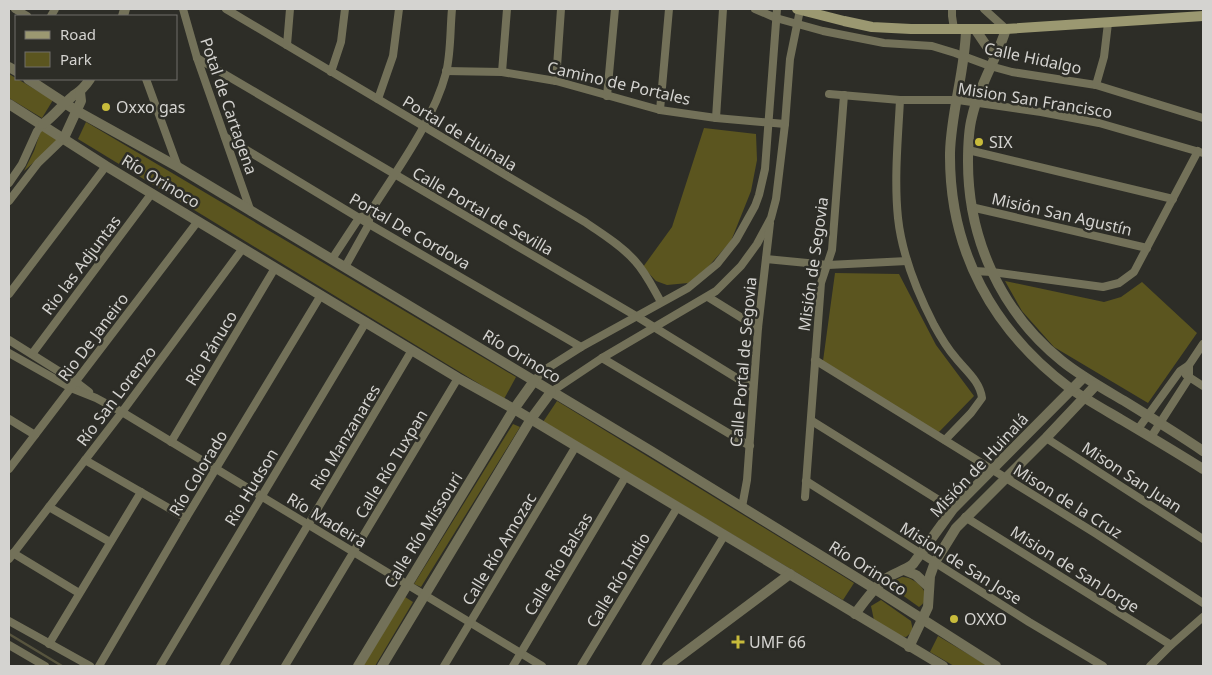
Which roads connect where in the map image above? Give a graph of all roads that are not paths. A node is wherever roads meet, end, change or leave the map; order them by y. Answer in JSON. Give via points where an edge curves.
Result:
{"nodes":[{"id":1,"x":15,"y":9,"type":"edge"},
{"id":2,"x":183,"y":9,"type":"edge"},
{"id":3,"x":226,"y":9,"type":"edge"},
{"id":4,"x":290,"y":9,"type":"edge"},
{"id":5,"x":344,"y":9,"type":"edge"},
{"id":6,"x":399,"y":9,"type":"edge"},
{"id":7,"x":452,"y":9,"type":"edge"},
{"id":8,"x":507,"y":9,"type":"edge"},
{"id":9,"x":561,"y":9,"type":"edge"},
{"id":10,"x":615,"y":9,"type":"edge"},
{"id":11,"x":669,"y":9,"type":"edge"},
{"id":12,"x":723,"y":9,"type":"edge"},
{"id":13,"x":755,"y":9,"type":"edge"},
{"id":14,"x":777,"y":9,"type":"edge"},
{"id":15,"x":799,"y":9,"type":"edge"},
{"id":16,"x":952,"y":9,"type":"edge"},
{"id":17,"x":984,"y":9,"type":"edge"},
{"id":18,"x":235,"y":11,"type":"edge"},
{"id":19,"x":26,"y":15,"type":"edge"},
{"id":20,"x":1203,"y":16,"type":"edge"},
{"id":21,"x":776,"y":18,"type":"junction"},
{"id":22,"x":1108,"y":23,"type":"junction"},
{"id":23,"x":796,"y":24,"type":"junction"},
{"id":24,"x":954,"y":29,"type":"junction"},
{"id":25,"x":1006,"y":29,"type":"junction"},
{"id":26,"x":971,"y":30,"type":"junction"},
{"id":27,"x":287,"y":45,"type":"junction"},
{"id":28,"x":964,"y":56,"type":"junction"},
{"id":29,"x":198,"y":58,"type":"junction"},
{"id":30,"x":992,"y":61,"type":"junction"},
{"id":31,"x":446,"y":71,"type":"junction"},
{"id":32,"x":331,"y":72,"type":"junction"},
{"id":33,"x":502,"y":72,"type":"junction"},
{"id":34,"x":30,"y":80,"type":"edge"},
{"id":35,"x":89,"y":80,"type":"edge"},
{"id":36,"x":146,"y":80,"type":"edge"},
{"id":37,"x":556,"y":81,"type":"junction"},
{"id":38,"x":1096,"y":85,"type":"junction"},
{"id":39,"x":80,"y":92,"type":"junction"},
{"id":40,"x":829,"y":94,"type":"dead end"},
{"id":41,"x":844,"y":95,"type":"junction"},
{"id":42,"x":608,"y":96,"type":"junction"},
{"id":43,"x":378,"y":100,"type":"junction"},
{"id":44,"x":900,"y":100,"type":"junction"},
{"id":45,"x":958,"y":100,"type":"junction"},
{"id":46,"x":976,"y":102,"type":"junction"},
{"id":47,"x":9,"y":104,"type":"edge"},
{"id":48,"x":66,"y":104,"type":"junction"},
{"id":49,"x":77,"y":110,"type":"junction"},
{"id":50,"x":660,"y":110,"type":"junction"},
{"id":51,"x":716,"y":118,"type":"junction"},
{"id":52,"x":1203,"y":118,"type":"edge"},
{"id":53,"x":768,"y":123,"type":"junction"},
{"id":54,"x":43,"y":124,"type":"junction"},
{"id":55,"x":785,"y":124,"type":"junction"},
{"id":56,"x":423,"y":127,"type":"junction"},
{"id":57,"x":225,"y":137,"type":"junction"},
{"id":58,"x":64,"y":138,"type":"junction"},
{"id":59,"x":968,"y":150,"type":"junction"},
{"id":60,"x":1200,"y":152,"type":"edge"},
{"id":61,"x":106,"y":166,"type":"junction"},
{"id":62,"x":178,"y":167,"type":"junction"},
{"id":63,"x":394,"y":175,"type":"junction"},
{"id":64,"x":10,"y":178,"type":"edge"},
{"id":65,"x":22,"y":182,"type":"junction"},
{"id":66,"x":152,"y":193,"type":"junction"},
{"id":67,"x":759,"y":195,"type":"junction"},
{"id":68,"x":776,"y":199,"type":"junction"},
{"id":69,"x":1173,"y":199,"type":"junction"},
{"id":70,"x":9,"y":201,"type":"edge"},
{"id":71,"x":971,"y":207,"type":"junction"},
{"id":72,"x":251,"y":212,"type":"junction"},
{"id":73,"x":369,"y":214,"type":"junction"},
{"id":74,"x":359,"y":218,"type":"junction"},
{"id":75,"x":770,"y":218,"type":"junction"},
{"id":76,"x":198,"y":221,"type":"junction"},
{"id":77,"x":369,"y":224,"type":"junction"},
{"id":78,"x":243,"y":248,"type":"junction"},
{"id":79,"x":1147,"y":248,"type":"junction"},
{"id":80,"x":332,"y":259,"type":"junction"},
{"id":81,"x":766,"y":260,"type":"junction"},
{"id":82,"x":907,"y":261,"type":"junction"},
{"id":83,"x":828,"y":265,"type":"junction"},
{"id":84,"x":345,"y":267,"type":"junction"},
{"id":85,"x":275,"y":268,"type":"junction"},
{"id":86,"x":974,"y":271,"type":"junction"},
{"id":87,"x":992,"y":272,"type":"junction"},
{"id":88,"x":9,"y":294,"type":"edge"},
{"id":89,"x":320,"y":295,"type":"junction"},
{"id":90,"x":708,"y":297,"type":"junction"},
{"id":91,"x":661,"y":302,"type":"junction"},
{"id":92,"x":636,"y":316,"type":"junction"},
{"id":93,"x":366,"y":322,"type":"junction"},
{"id":94,"x":653,"y":328,"type":"junction"},
{"id":95,"x":758,"y":328,"type":"junction"},
{"id":96,"x":9,"y":340,"type":"edge"},
{"id":97,"x":1203,"y":344,"type":"edge"},
{"id":98,"x":582,"y":347,"type":"junction"},
{"id":99,"x":412,"y":350,"type":"junction"},
{"id":100,"x":9,"y":353,"type":"edge"},
{"id":101,"x":32,"y":354,"type":"junction"},
{"id":102,"x":602,"y":358,"type":"junction"},
{"id":103,"x":815,"y":360,"type":"junction"},
{"id":104,"x":1189,"y":365,"type":"junction"},
{"id":105,"x":1180,"y":371,"type":"junction"},
{"id":106,"x":1084,"y":377,"type":"junction"},
{"id":107,"x":458,"y":378,"type":"junction"},
{"id":108,"x":1189,"y":378,"type":"junction"},
{"id":109,"x":534,"y":381,"type":"junction"},
{"id":110,"x":74,"y":385,"type":"junction"},
{"id":111,"x":1096,"y":385,"type":"junction"},
{"id":112,"x":1203,"y":386,"type":"edge"},
{"id":113,"x":754,"y":388,"type":"junction"},
{"id":114,"x":1071,"y":389,"type":"junction"},
{"id":115,"x":551,"y":392,"type":"junction"},
{"id":116,"x":1085,"y":398,"type":"junction"},
{"id":117,"x":514,"y":409,"type":"junction"},
{"id":118,"x":122,"y":412,"type":"junction"},
{"id":119,"x":1148,"y":416,"type":"junction"},
{"id":120,"x":9,"y":418,"type":"edge"},
{"id":121,"x":531,"y":419,"type":"junction"},
{"id":122,"x":812,"y":421,"type":"junction"},
{"id":123,"x":1161,"y":423,"type":"junction"},
{"id":124,"x":1138,"y":429,"type":"junction"},
{"id":125,"x":35,"y":435,"type":"junction"},
{"id":126,"x":1151,"y":437,"type":"junction"},
{"id":127,"x":1046,"y":438,"type":"junction"},
{"id":128,"x":945,"y":440,"type":"junction"},
{"id":129,"x":171,"y":442,"type":"junction"},
{"id":130,"x":576,"y":446,"type":"junction"},
{"id":131,"x":750,"y":446,"type":"junction"},
{"id":132,"x":1203,"y":450,"type":"edge"},
{"id":133,"x":85,"y":460,"type":"junction"},
{"id":134,"x":1203,"y":468,"type":"edge"},
{"id":135,"x":9,"y":469,"type":"edge"},
{"id":136,"x":991,"y":469,"type":"junction"},
{"id":137,"x":216,"y":470,"type":"junction"},
{"id":138,"x":626,"y":476,"type":"junction"},
{"id":139,"x":1006,"y":478,"type":"junction"},
{"id":140,"x":806,"y":481,"type":"junction"},
{"id":141,"x":141,"y":492,"type":"junction"},
{"id":142,"x":262,"y":497,"type":"junction"},
{"id":143,"x":805,"y":497,"type":"dead end"},
{"id":144,"x":49,"y":507,"type":"junction"},
{"id":145,"x":742,"y":507,"type":"junction"},
{"id":146,"x":677,"y":508,"type":"junction"},
{"id":147,"x":953,"y":509,"type":"junction"},
{"id":148,"x":186,"y":518,"type":"junction"},
{"id":149,"x":965,"y":518,"type":"junction"},
{"id":150,"x":308,"y":525,"type":"junction"},
{"id":151,"x":724,"y":536,"type":"junction"},
{"id":152,"x":1203,"y":539,"type":"edge"},
{"id":153,"x":110,"y":542,"type":"junction"},
{"id":154,"x":353,"y":552,"type":"junction"},
{"id":155,"x":921,"y":554,"type":"junction"},
{"id":156,"x":11,"y":556,"type":"edge"},
{"id":157,"x":934,"y":562,"type":"junction"},
{"id":158,"x":904,"y":570,"type":"junction"},
{"id":159,"x":790,"y":574,"type":"junction"},
{"id":160,"x":407,"y":584,"type":"junction"},
{"id":161,"x":929,"y":587,"type":"junction"},
{"id":162,"x":875,"y":589,"type":"junction"},
{"id":163,"x":79,"y":593,"type":"junction"},
{"id":164,"x":425,"y":595,"type":"junction"},
{"id":165,"x":1203,"y":603,"type":"edge"},
{"id":166,"x":855,"y":614,"type":"junction"},
{"id":167,"x":1203,"y":617,"type":"edge"},
{"id":168,"x":922,"y":620,"type":"junction"},
{"id":169,"x":9,"y":621,"type":"edge"},
{"id":170,"x":471,"y":622,"type":"junction"},
{"id":171,"x":49,"y":644,"type":"junction"},
{"id":172,"x":9,"y":645,"type":"edge"},
{"id":173,"x":1171,"y":645,"type":"junction"},
{"id":174,"x":909,"y":647,"type":"junction"},
{"id":175,"x":521,"y":653,"type":"junction"},
{"id":176,"x":45,"y":666,"type":"edge"},
{"id":177,"x":90,"y":666,"type":"edge"},
{"id":178,"x":99,"y":666,"type":"edge"},
{"id":179,"x":160,"y":666,"type":"edge"},
{"id":180,"x":224,"y":666,"type":"edge"},
{"id":181,"x":285,"y":666,"type":"edge"},
{"id":182,"x":358,"y":666,"type":"edge"},
{"id":183,"x":382,"y":666,"type":"edge"},
{"id":184,"x":444,"y":666,"type":"edge"},
{"id":185,"x":513,"y":666,"type":"edge"},
{"id":186,"x":542,"y":666,"type":"edge"},
{"id":187,"x":581,"y":666,"type":"edge"},
{"id":188,"x":645,"y":666,"type":"edge"},
{"id":189,"x":668,"y":666,"type":"edge"},
{"id":190,"x":942,"y":666,"type":"edge"},
{"id":191,"x":996,"y":666,"type":"edge"},
{"id":192,"x":1103,"y":666,"type":"edge"},
{"id":193,"x":1150,"y":666,"type":"edge"}],
"edges":[{"from":1,"to":19,"type":"street"},
{"from":2,"to":29,"type":"street","name":"Potal de Cartagena"},
{"from":3,"to":18,"type":"street","name":"Portal de Huinala"},
{"from":4,"to":27,"type":"street"},
{"from":5,"to":32,"type":"street","via":[[340,42]]},
{"from":6,"to":43,"type":"street","via":[[393,56]]},
{"from":7,"to":31,"type":"street"},
{"from":8,"to":33,"type":"street"},
{"from":9,"to":37,"type":"street"},
{"from":10,"to":42,"type":"street"},
{"from":11,"to":50,"type":"street"},
{"from":12,"to":51,"type":"street"},
{"from":13,"to":21,"type":"street","name":"Calle Hidalgo"},
{"from":14,"to":21,"type":"street"},
{"from":15,"to":23,"type":"street","name":"Calle Portal de Segovia"},
{"from":15,"to":24,"type":"main road","via":[[872,27]]},
{"from":16,"to":24,"type":"street"},
{"from":17,"to":25,"type":"street"},
{"from":18,"to":27,"type":"street","name":"Portal de Huinala"},
{"from":20,"to":22,"type":"main road"},
{"from":21,"to":23,"type":"street","name":"Calle Hidalgo"},
{"from":21,"to":53,"type":"street"},
{"from":22,"to":25,"type":"main road"},
{"from":22,"to":38,"type":"street","via":[[1104,57]]},
{"from":23,"to":28,"type":"street","name":"Calle Hidalgo","via":[[866,40],[932,46]]},
{"from":23,"to":55,"type":"street","name":"Calle Portal de Segovia"},
{"from":24,"to":26,"type":"main road"},
{"from":25,"to":26,"type":"main road"},
{"from":25,"to":30,"type":"street"},
{"from":26,"to":28,"type":"street"},
{"from":26,"to":30,"type":"street"},
{"from":27,"to":32,"type":"street","name":"Portal de Huinala"},
{"from":28,"to":30,"type":"street","name":"Calle Hidalgo"},
{"from":28,"to":45,"type":"street"},
{"from":29,"to":57,"type":"street","name":"Potal de Cartagena"},
{"from":29,"to":63,"type":"street","name":"Calle Portal de Sevilla"},
{"from":30,"to":38,"type":"street","name":"Calle Hidalgo","via":[[1012,72]]},
{"from":30,"to":46,"type":"street"},
{"from":31,"to":33,"type":"street","name":"Camino de Portales"},
{"from":31,"to":56,"type":"street","via":[[434,107]]},
{"from":32,"to":43,"type":"street","name":"Portal de Huinala"},
{"from":33,"to":37,"type":"street","name":"Camino de Portales"},
{"from":34,"to":48,"type":"street","name":"Río Orinoco"},
{"from":35,"to":39,"type":"street"},
{"from":36,"to":62,"type":"street"},
{"from":37,"to":42,"type":"street","name":"Camino de Portales"},
{"from":38,"to":52,"type":"street","name":"Calle Hidalgo"},
{"from":39,"to":48,"type":"street"},
{"from":39,"to":49,"type":"street"},
{"from":40,"to":41,"type":"street","name":"Mision San Francisco"},
{"from":41,"to":44,"type":"street","name":"Mision San Francisco"},
{"from":41,"to":83,"type":"street","name":"Misión de Segovia","via":[[832,250]]},
{"from":42,"to":50,"type":"street","name":"Camino de Portales"},
{"from":43,"to":56,"type":"street","name":"Portal de Huinala"},
{"from":44,"to":45,"type":"street","name":"Mision San Francisco"},
{"from":44,"to":82,"type":"street","via":[[896,181],[898,218]]},
{"from":45,"to":46,"type":"street","name":"Mision San Francisco"},
{"from":45,"to":86,"type":"street","via":[[950,151],[951,185],[964,247]]},
{"from":46,"to":59,"type":"street"},
{"from":46,"to":60,"type":"street","name":"Mision San Francisco","via":[[1099,123]]},
{"from":47,"to":54,"type":"street","name":"Río Orinoco"},
{"from":48,"to":49,"type":"street","name":"Río Orinoco"},
{"from":48,"to":54,"type":"street"},
{"from":49,"to":58,"type":"street"},
{"from":49,"to":62,"type":"street","name":"Río Orinoco"},
{"from":50,"to":51,"type":"street","name":"Camino de Portales"},
{"from":51,"to":53,"type":"street","name":"Camino de Portales"},
{"from":53,"to":55,"type":"street","name":"Camino de Portales"},
{"from":53,"to":67,"type":"street","via":[[765,169]]},
{"from":54,"to":58,"type":"street","name":"Río Orinoco"},
{"from":54,"to":64,"type":"street"},
{"from":55,"to":68,"type":"street","name":"Calle Portal de Segovia"},
{"from":56,"to":63,"type":"street"},
{"from":56,"to":91,"type":"street","name":"Portal de Huinala","via":[[615,243],[636,262]]},
{"from":57,"to":72,"type":"street","name":"Potal de Cartagena"},
{"from":57,"to":74,"type":"street","name":"Portal De Cordova"},
{"from":58,"to":61,"type":"street","name":"Río Orinoco"},
{"from":58,"to":65,"type":"street"},
{"from":59,"to":69,"type":"street"},
{"from":59,"to":71,"type":"street"},
{"from":60,"to":69,"type":"street"},
{"from":61,"to":66,"type":"street","name":"Río Orinoco"},
{"from":61,"to":88,"type":"street"},
{"from":62,"to":72,"type":"street","name":"Río Orinoco"},
{"from":63,"to":73,"type":"street"},
{"from":63,"to":92,"type":"street","name":"Calle Portal de Sevilla"},
{"from":64,"to":65,"type":"street"},
{"from":65,"to":70,"type":"street"},
{"from":66,"to":76,"type":"street","name":"Río Orinoco"},
{"from":66,"to":101,"type":"street","name":"Rio las Adjuntas"},
{"from":67,"to":68,"type":"street"},
{"from":67,"to":91,"type":"street","via":[[736,240],[717,264],[688,288]]},
{"from":68,"to":75,"type":"street","name":"Calle Portal de Segovia"},
{"from":69,"to":79,"type":"street"},
{"from":71,"to":79,"type":"street","name":"Misión San Agustín"},
{"from":71,"to":87,"type":"street","via":[[980,244]]},
{"from":72,"to":80,"type":"street","name":"Río Orinoco"},
{"from":73,"to":74,"type":"street"},
{"from":73,"to":77,"type":"street"},
{"from":74,"to":77,"type":"street","name":"Portal De Cordova"},
{"from":74,"to":80,"type":"street"},
{"from":75,"to":81,"type":"street","name":"Calle Portal de Segovia"},
{"from":75,"to":90,"type":"street","name":"Calle Portal de Segovia","via":[[741,266]]},
{"from":76,"to":78,"type":"street","name":"Río Orinoco"},
{"from":76,"to":110,"type":"street","name":"Rio De Janeiro"},
{"from":77,"to":84,"type":"street"},
{"from":77,"to":98,"type":"street","name":"Portal De Cordova"},
{"from":78,"to":85,"type":"street","name":"Río Orinoco"},
{"from":78,"to":118,"type":"street","name":"Río San Lorenzo"},
{"from":79,"to":87,"type":"street","via":[[1134,272],[1119,283],[1103,286]]},
{"from":80,"to":84,"type":"street","name":"Río Orinoco"},
{"from":81,"to":83,"type":"street"},
{"from":81,"to":95,"type":"street","name":"Calle Portal de Segovia"},
{"from":82,"to":83,"type":"street"},
{"from":82,"to":128,"type":"street","via":[[936,328],[981,391],[982,398],[971,413]]},
{"from":83,"to":103,"type":"street","name":"Misión de Segovia","via":[[821,283]]},
{"from":84,"to":109,"type":"street","name":"Río Orinoco"},
{"from":85,"to":89,"type":"street","name":"Río Orinoco"},
{"from":85,"to":129,"type":"street","name":"Río Pánuco"},
{"from":86,"to":87,"type":"street"},
{"from":86,"to":114,"type":"street","via":[[988,301],[1010,333]]},
{"from":87,"to":106,"type":"street","via":[[1022,320],[1045,346]]},
{"from":89,"to":93,"type":"street","name":"Río Orinoco"},
{"from":89,"to":137,"type":"street","name":"Río Colorado"},
{"from":90,"to":94,"type":"street","name":"Calle Portal de Segovia"},
{"from":90,"to":95,"type":"street"},
{"from":91,"to":92,"type":"street"},
{"from":92,"to":94,"type":"street","name":"Calle Portal de Sevilla"},
{"from":92,"to":98,"type":"street"},
{"from":93,"to":99,"type":"street","name":"Río Orinoco"},
{"from":93,"to":142,"type":"street","name":"Rio Hudson"},
{"from":94,"to":102,"type":"street","name":"Calle Portal de Segovia"},
{"from":94,"to":113,"type":"street","name":"Calle Portal de Sevilla"},
{"from":95,"to":113,"type":"street","name":"Calle Portal de Segovia"},
{"from":96,"to":101,"type":"street","name":"Río Madeira"},
{"from":97,"to":104,"type":"street"},
{"from":98,"to":109,"type":"street","via":[[543,371]]},
{"from":99,"to":107,"type":"street","name":"Río Orinoco"},
{"from":99,"to":150,"type":"street","name":"Rio Manzanares"},
{"from":100,"to":110,"type":"street","name":"Río Madeira"},
{"from":101,"to":110,"type":"street","name":"Río Madeira"},
{"from":102,"to":115,"type":"street","name":"Calle Portal de Segovia"},
{"from":102,"to":131,"type":"street"},
{"from":103,"to":122,"type":"street","name":"Misión de Segovia"},
{"from":103,"to":128,"type":"street","name":"Mison de la Cruz"},
{"from":104,"to":105,"type":"street"},
{"from":104,"to":108,"type":"street"},
{"from":105,"to":108,"type":"street"},
{"from":105,"to":119,"type":"street"},
{"from":106,"to":111,"type":"street"},
{"from":106,"to":114,"type":"street","name":"Misión de Huinalá"},
{"from":107,"to":117,"type":"street","name":"Río Orinoco"},
{"from":107,"to":154,"type":"street","name":"Calle Río Tuxpan"},
{"from":108,"to":112,"type":"street"},
{"from":108,"to":123,"type":"street"},
{"from":109,"to":115,"type":"street","name":"Río Orinoco"},
{"from":109,"to":117,"type":"street","name":"Calle Río Missouri"},
{"from":110,"to":118,"type":"street","name":"Río Madeira"},
{"from":110,"to":125,"type":"street","name":"Rio De Janeiro"},
{"from":111,"to":116,"type":"street","name":"Misión de Huinalá"},
{"from":111,"to":119,"type":"street"},
{"from":113,"to":131,"type":"street","name":"Calle Portal de Segovia"},
{"from":114,"to":116,"type":"street"},
{"from":114,"to":136,"type":"street","name":"Misión de Huinalá"},
{"from":115,"to":121,"type":"street"},
{"from":115,"to":145,"type":"street","name":"Río Orinoco"},
{"from":116,"to":124,"type":"street"},
{"from":116,"to":127,"type":"street","name":"Misión de Huinalá"},
{"from":117,"to":121,"type":"street","name":"Río Orinoco"},
{"from":117,"to":160,"type":"street","name":"Calle Río Missouri"},
{"from":118,"to":129,"type":"street","name":"Río Madeira"},
{"from":118,"to":133,"type":"street","name":"Río San Lorenzo"},
{"from":119,"to":123,"type":"street"},
{"from":119,"to":124,"type":"street"},
{"from":120,"to":125,"type":"street"},
{"from":121,"to":130,"type":"street","name":"Río Orinoco"},
{"from":121,"to":164,"type":"street"},
{"from":122,"to":140,"type":"street","name":"Misión de Segovia"},
{"from":122,"to":147,"type":"street"},
{"from":123,"to":126,"type":"street"},
{"from":123,"to":132,"type":"street"},
{"from":124,"to":126,"type":"street"},
{"from":125,"to":135,"type":"street","name":"Rio De Janeiro"},
{"from":126,"to":134,"type":"street"},
{"from":127,"to":139,"type":"street","name":"Misión de Huinalá"},
{"from":127,"to":152,"type":"street","name":"Mison San Juan"},
{"from":128,"to":136,"type":"street","name":"Mison de la Cruz"},
{"from":129,"to":137,"type":"street","name":"Río Madeira"},
{"from":130,"to":138,"type":"street","name":"Río Orinoco"},
{"from":130,"to":170,"type":"street","name":"Calle Río Amozac"},
{"from":131,"to":145,"type":"street","name":"Calle Portal de Segovia"},
{"from":133,"to":141,"type":"street"},
{"from":133,"to":144,"type":"street","name":"Río San Lorenzo"},
{"from":136,"to":139,"type":"street","name":"Mison de la Cruz"},
{"from":136,"to":147,"type":"street","name":"Misión de Huinalá"},
{"from":137,"to":142,"type":"street","name":"Río Madeira"},
{"from":137,"to":148,"type":"street","name":"Río Colorado"},
{"from":138,"to":146,"type":"street","name":"Río Orinoco"},
{"from":138,"to":175,"type":"street","name":"Calle Río Balsas"},
{"from":139,"to":149,"type":"street","name":"Misión de Huinalá"},
{"from":139,"to":165,"type":"street","name":"Mison de la Cruz"},
{"from":140,"to":143,"type":"street","name":"Misión de Segovia"},
{"from":140,"to":155,"type":"street","name":"Mision de San Jose"},
{"from":141,"to":148,"type":"street"},
{"from":141,"to":153,"type":"street"},
{"from":142,"to":150,"type":"street","name":"Río Madeira"},
{"from":142,"to":179,"type":"street","name":"Rio Hudson"},
{"from":144,"to":153,"type":"street"},
{"from":144,"to":156,"type":"street","name":"Río San Lorenzo"},
{"from":145,"to":162,"type":"street","name":"Río Orinoco"},
{"from":146,"to":151,"type":"street","name":"Río Orinoco"},
{"from":146,"to":187,"type":"street","name":"Calle Río Indio"},
{"from":147,"to":155,"type":"street","name":"Misión de Huinalá"},
{"from":148,"to":178,"type":"street","name":"Río Colorado"},
{"from":149,"to":157,"type":"street","name":"Misión de Huinalá"},
{"from":149,"to":173,"type":"street","name":"Mision de San Jorge"},
{"from":150,"to":154,"type":"street","name":"Río Madeira"},
{"from":150,"to":180,"type":"street","name":"Rio Manzanares"},
{"from":151,"to":159,"type":"street","name":"Río Orinoco"},
{"from":151,"to":188,"type":"street"},
{"from":153,"to":163,"type":"street"},
{"from":154,"to":160,"type":"street","name":"Río Madeira"},
{"from":154,"to":181,"type":"street","name":"Calle Río Tuxpan"},
{"from":155,"to":157,"type":"street","name":"Mision de San Jose"},
{"from":155,"to":158,"type":"street","name":"Misión de Huinalá"},
{"from":156,"to":163,"type":"street"},
{"from":157,"to":161,"type":"street","name":"Misión de Huinalá"},
{"from":157,"to":192,"type":"street","name":"Mision de San Jose"},
{"from":158,"to":161,"type":"street","via":[[916,575]]},
{"from":158,"to":162,"type":"street","name":"Misión de Huinalá","via":[[885,579]]},
{"from":159,"to":166,"type":"street","name":"Río Orinoco"},
{"from":159,"to":189,"type":"street"},
{"from":160,"to":164,"type":"street","name":"Río Madeira"},
{"from":160,"to":182,"type":"street","name":"Calle Río Missouri"},
{"from":161,"to":168,"type":"street","name":"Misión de Huinalá","via":[[928,607]]},
{"from":162,"to":166,"type":"street","name":"Misión de Huinalá"},
{"from":162,"to":168,"type":"street","name":"Río Orinoco"},
{"from":163,"to":171,"type":"street"},
{"from":164,"to":170,"type":"street","name":"Río Madeira"},
{"from":164,"to":183,"type":"street"},
{"from":166,"to":174,"type":"street","name":"Río Orinoco"},
{"from":167,"to":173,"type":"street"},
{"from":168,"to":174,"type":"street","name":"Misión de Huinalá"},
{"from":168,"to":191,"type":"street","name":"Río Orinoco"},
{"from":169,"to":171,"type":"street"},
{"from":170,"to":175,"type":"street","name":"Río Madeira"},
{"from":170,"to":184,"type":"street","name":"Calle Río Amozac"},
{"from":171,"to":177,"type":"street"},
{"from":172,"to":176,"type":"street"},
{"from":173,"to":193,"type":"street"},
{"from":174,"to":190,"type":"street","name":"Río Orinoco"},
{"from":175,"to":185,"type":"street","name":"Calle Río Balsas"},
{"from":175,"to":186,"type":"street","name":"Río Madeira"}]}
